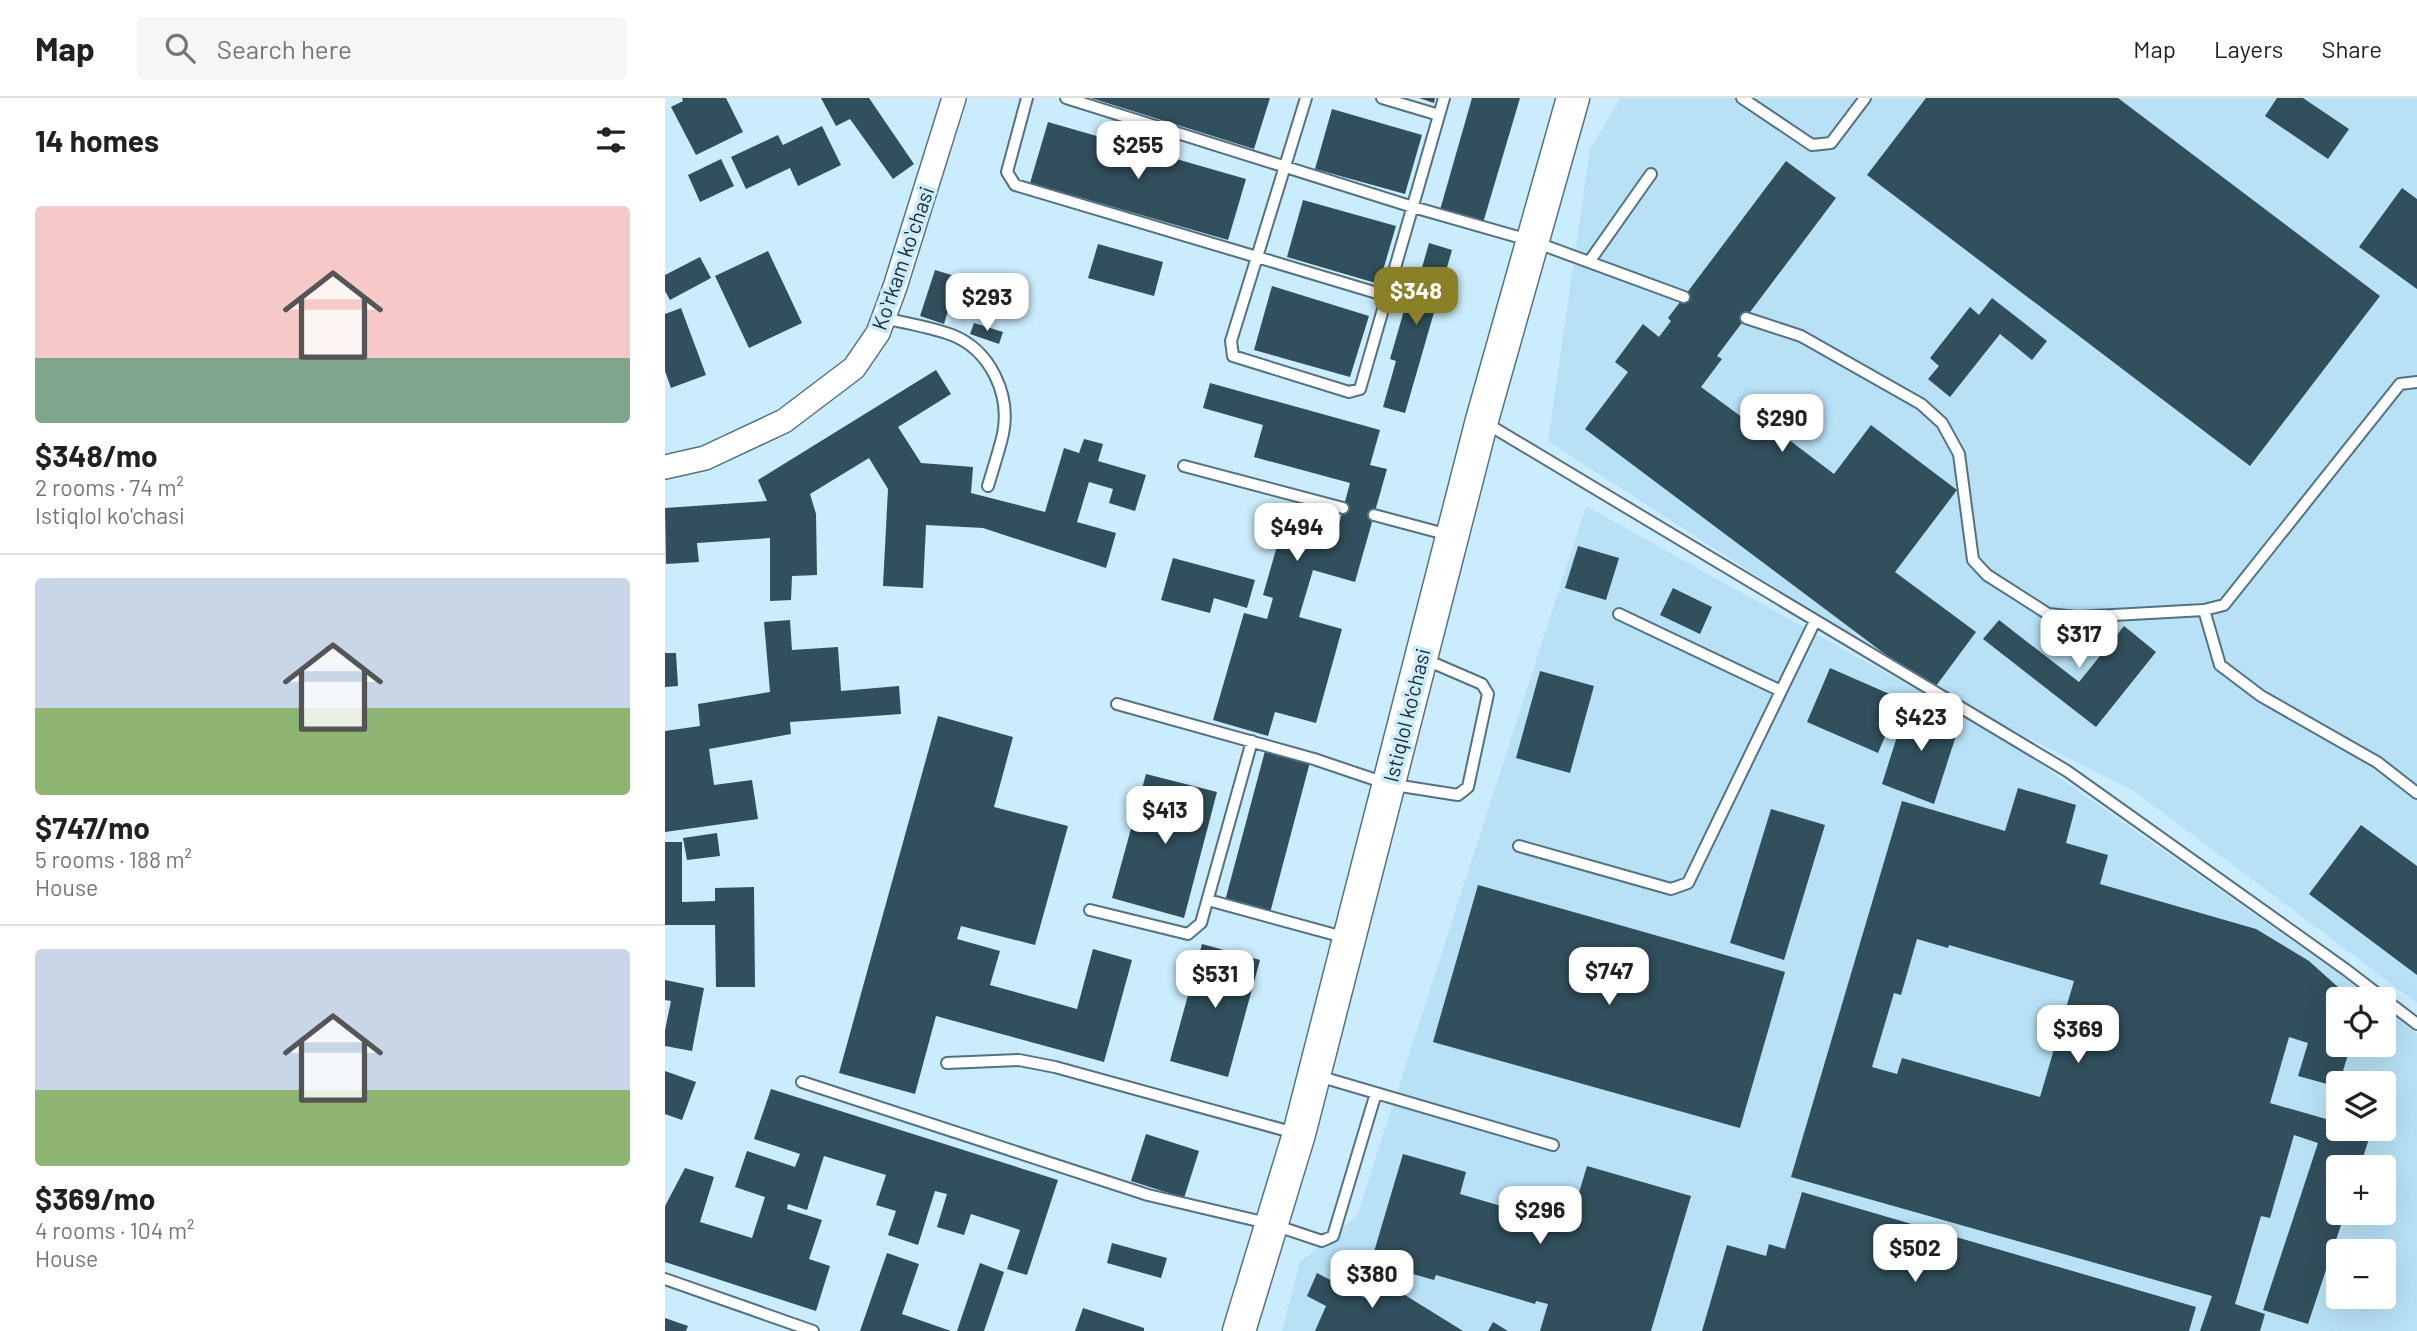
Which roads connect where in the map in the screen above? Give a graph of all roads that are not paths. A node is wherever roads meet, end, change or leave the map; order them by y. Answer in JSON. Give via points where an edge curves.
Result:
{"nodes":[{"id":1,"x":954,"y":98,"type":"edge"},
{"id":2,"x":1027,"y":98,"type":"edge"},
{"id":3,"x":1066,"y":98,"type":"edge"},
{"id":4,"x":1306,"y":98,"type":"edge"},
{"id":5,"x":1382,"y":98,"type":"edge"},
{"id":6,"x":1444,"y":98,"type":"edge"},
{"id":7,"x":1573,"y":98,"type":"edge"},
{"id":8,"x":1742,"y":98,"type":"edge"},
{"id":9,"x":1865,"y":98,"type":"edge"},
{"id":10,"x":1439,"y":115,"type":"junction"},
{"id":11,"x":1284,"y":167,"type":"junction"},
{"id":12,"x":1651,"y":174,"type":"dead end"},
{"id":13,"x":1412,"y":207,"type":"junction"},
{"id":14,"x":1532,"y":241,"type":"junction"},
{"id":15,"x":1257,"y":257,"type":"junction"},
{"id":16,"x":1589,"y":262,"type":"junction"},
{"id":17,"x":1387,"y":296,"type":"junction"},
{"id":18,"x":1683,"y":297,"type":"dead end"},
{"id":19,"x":883,"y":318,"type":"junction"},
{"id":20,"x":1745,"y":318,"type":"dead end"},
{"id":21,"x":2417,"y":382,"type":"edge"},
{"id":22,"x":1482,"y":420,"type":"junction"},
{"id":23,"x":1184,"y":466,"type":"dead end"},
{"id":24,"x":665,"y":467,"type":"edge"},
{"id":25,"x":988,"y":486,"type":"dead end"},
{"id":26,"x":1343,"y":508,"type":"dead end"},
{"id":27,"x":1374,"y":515,"type":"dead end"},
{"id":28,"x":1453,"y":536,"type":"junction"},
{"id":29,"x":2204,"y":610,"type":"junction"},
{"id":30,"x":1619,"y":614,"type":"dead end"},
{"id":31,"x":1815,"y":621,"type":"junction"},
{"id":32,"x":1421,"y":657,"type":"junction"},
{"id":33,"x":1781,"y":691,"type":"junction"},
{"id":34,"x":1117,"y":704,"type":"dead end"},
{"id":35,"x":1252,"y":741,"type":"junction"},
{"id":36,"x":1388,"y":784,"type":"junction"},
{"id":37,"x":2417,"y":793,"type":"edge"},
{"id":38,"x":1519,"y":846,"type":"dead end"},
{"id":39,"x":1207,"y":900,"type":"junction"},
{"id":40,"x":1090,"y":909,"type":"dead end"},
{"id":41,"x":1349,"y":939,"type":"junction"},
{"id":42,"x":2417,"y":1024,"type":"edge"},
{"id":43,"x":947,"y":1063,"type":"dead end"},
{"id":44,"x":1314,"y":1074,"type":"junction"},
{"id":45,"x":802,"y":1082,"type":"dead end"},
{"id":46,"x":1377,"y":1093,"type":"junction"},
{"id":47,"x":1299,"y":1134,"type":"junction"},
{"id":48,"x":1553,"y":1145,"type":"dead end"},
{"id":49,"x":1271,"y":1224,"type":"junction"},
{"id":50,"x":665,"y":1279,"type":"edge"},
{"id":51,"x":813,"y":1331,"type":"edge"},
{"id":52,"x":1239,"y":1331,"type":"edge"}],
"edges":[{"from":1,"to":19,"type":"street","name":"Koʻrkam koʻchasi"},
{"from":2,"to":15,"type":"lane","via":[[1007,172],[1015,185]]},
{"from":3,"to":11,"type":"lane"},
{"from":4,"to":11,"type":"lane"},
{"from":5,"to":10,"type":"lane"},
{"from":6,"to":10,"type":"lane"},
{"from":7,"to":14,"type":"main road","name":"Istiqlol ko'chasi"},
{"from":8,"to":9,"type":"lane","via":[[1812,145],[1831,143]]},
{"from":10,"to":13,"type":"lane"},
{"from":11,"to":13,"type":"lane"},
{"from":11,"to":15,"type":"lane"},
{"from":12,"to":16,"type":"lane"},
{"from":13,"to":14,"type":"lane"},
{"from":13,"to":17,"type":"lane"},
{"from":14,"to":16,"type":"lane"},
{"from":14,"to":22,"type":"main road","name":"Istiqlol ko'chasi"},
{"from":15,"to":17,"type":"lane"},
{"from":15,"to":17,"type":"lane","via":[[1231,341],[1233,356],[1349,393],[1360,388]]},
{"from":16,"to":18,"type":"lane"},
{"from":19,"to":24,"type":"street","name":"Koʻrkam koʻchasi","via":[[854,368],[784,421],[705,458]]},
{"from":19,"to":25,"type":"lane","via":[[953,336],[980,353],[997,376],[1004,431]]},
{"from":20,"to":29,"type":"lane","via":[[1801,336],[1921,404],[1942,423],[1959,454],[1973,560],[1987,575],[2048,614],[2077,617]]},
{"from":21,"to":29,"type":"lane","via":[[2400,384],[2224,605]]},
{"from":22,"to":28,"type":"main road","name":"Istiqlol ko'chasi"},
{"from":22,"to":31,"type":"lane"},
{"from":23,"to":26,"type":"lane"},
{"from":27,"to":28,"type":"lane"},
{"from":28,"to":32,"type":"main road","name":"Istiqlol ko'chasi"},
{"from":29,"to":37,"type":"lane","via":[[2220,665],[2261,696],[2377,762]]},
{"from":30,"to":33,"type":"lane"},
{"from":31,"to":33,"type":"lane"},
{"from":31,"to":42,"type":"lane","via":[[2067,771]]},
{"from":32,"to":36,"type":"main road","name":"Istiqlol ko'chasi"},
{"from":32,"to":36,"type":"lane","via":[[1482,684],[1488,694],[1468,787],[1458,795]]},
{"from":33,"to":38,"type":"lane","via":[[1688,883],[1671,889]]},
{"from":34,"to":35,"type":"lane"},
{"from":35,"to":36,"type":"lane"},
{"from":35,"to":39,"type":"lane"},
{"from":36,"to":41,"type":"main road","name":"Istiqlol ko'chasi"},
{"from":39,"to":40,"type":"lane","via":[[1201,923],[1188,934]]},
{"from":39,"to":41,"type":"lane"},
{"from":41,"to":44,"type":"main road","name":"Istiqlol ko'chasi"},
{"from":43,"to":47,"type":"lane","via":[[1019,1060],[1055,1067]]},
{"from":44,"to":46,"type":"lane"},
{"from":44,"to":47,"type":"main road","name":"Istiqlol ko'chasi"},
{"from":45,"to":49,"type":"lane","via":[[1148,1195]]},
{"from":46,"to":48,"type":"lane"},
{"from":46,"to":49,"type":"lane","via":[[1333,1236],[1322,1241]]},
{"from":47,"to":49,"type":"main road","name":"Istiqlol ko'chasi"},
{"from":49,"to":52,"type":"main road","name":"Istiqlol ko'chasi"},
{"from":50,"to":51,"type":"lane"}]}
